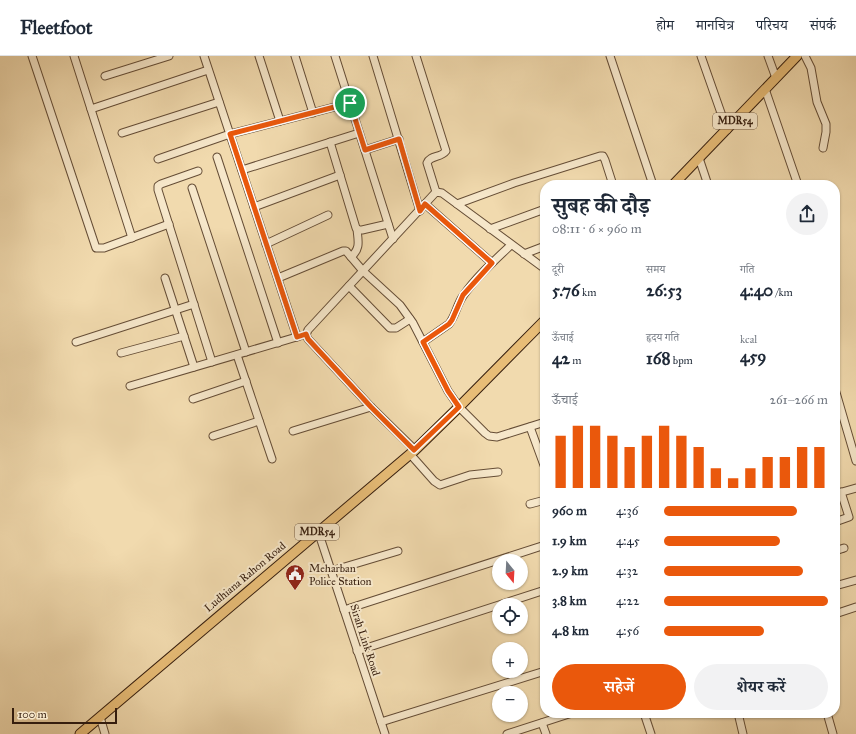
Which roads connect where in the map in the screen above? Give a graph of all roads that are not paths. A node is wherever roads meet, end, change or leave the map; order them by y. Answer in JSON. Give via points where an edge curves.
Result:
{"nodes":[{"id":1,"x":32,"y":56,"type":"edge"},
{"id":2,"x":74,"y":56,"type":"edge"},
{"id":3,"x":169,"y":56,"type":"edge"},
{"id":4,"x":204,"y":56,"type":"edge"},
{"id":5,"x":259,"y":56,"type":"edge"},
{"id":6,"x":295,"y":56,"type":"edge"},
{"id":7,"x":335,"y":56,"type":"edge"},
{"id":8,"x":373,"y":56,"type":"edge"},
{"id":9,"x":416,"y":56,"type":"edge"},
{"id":10,"x":610,"y":56,"type":"edge"},
{"id":11,"x":701,"y":56,"type":"edge"},
{"id":12,"x":768,"y":56,"type":"edge"},
{"id":13,"x":797,"y":56,"type":"edge"},
{"id":14,"x":805,"y":56,"type":"edge"},
{"id":15,"x":208,"y":70,"type":"junction"},
{"id":16,"x":104,"y":76,"type":"dead end"},
{"id":17,"x":776,"y":78,"type":"junction"},
{"id":18,"x":765,"y":89,"type":"junction"},
{"id":19,"x":219,"y":102,"type":"junction"},
{"id":20,"x":350,"y":103,"type":"junction"},
{"id":21,"x":91,"y":109,"type":"junction"},
{"id":22,"x":312,"y":113,"type":"junction"},
{"id":23,"x":280,"y":121,"type":"junction"},
{"id":24,"x":727,"y":130,"type":"junction"},
{"id":25,"x":122,"y":133,"type":"dead end"},
{"id":26,"x":359,"y":133,"type":"junction"},
{"id":27,"x":230,"y":134,"type":"junction"},
{"id":28,"x":399,"y":139,"type":"junction"},
{"id":29,"x":330,"y":142,"type":"junction"},
{"id":30,"x":823,"y":148,"type":"dead end"},
{"id":31,"x":365,"y":150,"type":"junction"},
{"id":32,"x":217,"y":157,"type":"dead end"},
{"id":33,"x":699,"y":158,"type":"junction"},
{"id":34,"x":158,"y":159,"type":"dead end"},
{"id":35,"x":242,"y":170,"type":"junction"},
{"id":36,"x":198,"y":171,"type":"dead end"},
{"id":37,"x":340,"y":174,"type":"junction"},
{"id":38,"x":612,"y":180,"type":"edge"},
{"id":39,"x":651,"y":180,"type":"edge"},
{"id":40,"x":679,"y":180,"type":"edge"},
{"id":41,"x":706,"y":180,"type":"edge"},
{"id":42,"x":796,"y":180,"type":"edge"},
{"id":43,"x":192,"y":188,"type":"dead end"},
{"id":44,"x":436,"y":192,"type":"junction"},
{"id":45,"x":425,"y":204,"type":"junction"},
{"id":46,"x":457,"y":204,"type":"junction"},
{"id":47,"x":254,"y":207,"type":"junction"},
{"id":48,"x":420,"y":211,"type":"junction"},
{"id":49,"x":540,"y":211,"type":"edge"},
{"id":50,"x":328,"y":215,"type":"dead end"},
{"id":51,"x":169,"y":224,"type":"junction"},
{"id":52,"x":388,"y":224,"type":"junction"},
{"id":53,"x":357,"y":229,"type":"junction"},
{"id":54,"x":490,"y":229,"type":"junction"},
{"id":55,"x":132,"y":238,"type":"junction"},
{"id":56,"x":393,"y":239,"type":"junction"},
{"id":57,"x":266,"y":244,"type":"junction"},
{"id":58,"x":511,"y":245,"type":"junction"},
{"id":59,"x":540,"y":248,"type":"edge"},
{"id":60,"x":524,"y":254,"type":"junction"},
{"id":61,"x":351,"y":257,"type":"junction"},
{"id":62,"x":492,"y":263,"type":"junction"},
{"id":63,"x":540,"y":265,"type":"edge"},
{"id":64,"x":363,"y":272,"type":"junction"},
{"id":65,"x":165,"y":278,"type":"dead end"},
{"id":66,"x":278,"y":278,"type":"junction"},
{"id":67,"x":349,"y":286,"type":"junction"},
{"id":68,"x":194,"y":304,"type":"junction"},
{"id":69,"x":175,"y":310,"type":"junction"},
{"id":70,"x":410,"y":319,"type":"junction"},
{"id":71,"x":540,"y":326,"type":"edge"},
{"id":72,"x":306,"y":334,"type":"junction"},
{"id":73,"x":184,"y":336,"type":"junction"},
{"id":74,"x":297,"y":337,"type":"junction"},
{"id":75,"x":76,"y":342,"type":"dead end"},
{"id":76,"x":423,"y":342,"type":"junction"},
{"id":77,"x":278,"y":343,"type":"junction"},
{"id":78,"x":246,"y":352,"type":"junction"},
{"id":79,"x":122,"y":353,"type":"dead end"},
{"id":80,"x":237,"y":355,"type":"junction"},
{"id":81,"x":212,"y":362,"type":"junction"},
{"id":82,"x":194,"y":367,"type":"junction"},
{"id":83,"x":246,"y":381,"type":"junction"},
{"id":84,"x":130,"y":386,"type":"dead end"},
{"id":85,"x":193,"y":398,"type":"dead end"},
{"id":86,"x":840,"y":406,"type":"edge"},
{"id":87,"x":371,"y":407,"type":"junction"},
{"id":88,"x":459,"y":407,"type":"junction"},
{"id":89,"x":259,"y":421,"type":"junction"},
{"id":90,"x":540,"y":424,"type":"edge"},
{"id":91,"x":530,"y":427,"type":"junction"},
{"id":92,"x":293,"y":431,"type":"dead end"},
{"id":93,"x":213,"y":436,"type":"dead end"},
{"id":94,"x":540,"y":446,"type":"edge"},
{"id":95,"x":412,"y":452,"type":"junction"},
{"id":96,"x":272,"y":459,"type":"dead end"},
{"id":97,"x":856,"y":460,"type":"edge"},
{"id":98,"x":498,"y":472,"type":"dead end"},
{"id":99,"x":856,"y":488,"type":"edge"},
{"id":100,"x":840,"y":492,"type":"edge"},
{"id":101,"x":840,"y":499,"type":"edge"},
{"id":102,"x":540,"y":501,"type":"edge"},
{"id":103,"x":530,"y":504,"type":"dead end"},
{"id":104,"x":840,"y":520,"type":"edge"},
{"id":105,"x":318,"y":531,"type":"junction"},
{"id":106,"x":540,"y":547,"type":"edge"},
{"id":107,"x":844,"y":548,"type":"dead end"},
{"id":108,"x":840,"y":549,"type":"edge"},
{"id":109,"x":398,"y":551,"type":"dead end"},
{"id":110,"x":331,"y":571,"type":"junction"},
{"id":111,"x":856,"y":580,"type":"edge"},
{"id":112,"x":840,"y":585,"type":"edge"},
{"id":113,"x":540,"y":592,"type":"edge"},
{"id":114,"x":856,"y":607,"type":"edge"},
{"id":115,"x":344,"y":610,"type":"junction"},
{"id":116,"x":840,"y":612,"type":"edge"},
{"id":117,"x":357,"y":651,"type":"junction"},
{"id":118,"x":540,"y":673,"type":"edge"},
{"id":119,"x":100,"y":717,"type":"junction"},
{"id":120,"x":555,"y":718,"type":"edge"},
{"id":121,"x":646,"y":718,"type":"edge"},
{"id":122,"x":739,"y":718,"type":"edge"},
{"id":123,"x":828,"y":718,"type":"edge"},
{"id":124,"x":381,"y":722,"type":"junction"},
{"id":125,"x":542,"y":722,"type":"junction"},
{"id":126,"x":521,"y":732,"type":"edge"},
{"id":127,"x":80,"y":734,"type":"edge"},
{"id":128,"x":105,"y":734,"type":"edge"},
{"id":129,"x":385,"y":734,"type":"edge"},
{"id":130,"x":507,"y":734,"type":"edge"},
{"id":131,"x":546,"y":734,"type":"edge"},
{"id":132,"x":651,"y":734,"type":"edge"},
{"id":133,"x":743,"y":734,"type":"edge"},
{"id":134,"x":833,"y":734,"type":"edge"}],
"edges":[{"from":1,"to":55,"type":"street","via":[[96,248],[104,248]]},
{"from":2,"to":21,"type":"street"},
{"from":3,"to":16,"type":"street"},
{"from":4,"to":15,"type":"street"},
{"from":5,"to":23,"type":"street"},
{"from":6,"to":22,"type":"street"},
{"from":7,"to":20,"type":"street"},
{"from":8,"to":28,"type":"street"},
{"from":9,"to":44,"type":"street","via":[[446,150],[442,155],[429,159],[427,163]]},
{"from":10,"to":39,"type":"street"},
{"from":11,"to":24,"type":"street"},
{"from":12,"to":17,"type":"street"},
{"from":13,"to":17,"type":"main road","number":"MDR54"},
{"from":14,"to":30,"type":"street","via":[[811,68],[817,102],[826,124]]},
{"from":15,"to":19,"type":"street"},
{"from":15,"to":21,"type":"street"},
{"from":17,"to":18,"type":"main road","number":"MDR54"},
{"from":18,"to":24,"type":"main road","number":"MDR54"},
{"from":18,"to":42,"type":"street"},
{"from":19,"to":25,"type":"street"},
{"from":19,"to":27,"type":"street"},
{"from":20,"to":22,"type":"street"},
{"from":20,"to":26,"type":"street"},
{"from":21,"to":55,"type":"street"},
{"from":22,"to":23,"type":"street"},
{"from":23,"to":27,"type":"street"},
{"from":24,"to":33,"type":"main road","number":"MDR54"},
{"from":26,"to":29,"type":"street"},
{"from":26,"to":31,"type":"street"},
{"from":27,"to":34,"type":"street"},
{"from":27,"to":35,"type":"street"},
{"from":28,"to":31,"type":"street"},
{"from":28,"to":48,"type":"street"},
{"from":29,"to":35,"type":"street"},
{"from":29,"to":37,"type":"street"},
{"from":31,"to":52,"type":"street"},
{"from":32,"to":77,"type":"street"},
{"from":33,"to":40,"type":"main road","number":"MDR54"},
{"from":33,"to":41,"type":"street"},
{"from":35,"to":47,"type":"street"},
{"from":36,"to":51,"type":"street","via":[[158,186]]},
{"from":37,"to":47,"type":"street"},
{"from":37,"to":53,"type":"street"},
{"from":38,"to":46,"type":"street","via":[[606,160],[600,156]]},
{"from":43,"to":78,"type":"street"},
{"from":44,"to":45,"type":"street"},
{"from":44,"to":46,"type":"street","via":[[442,193]]},
{"from":45,"to":48,"type":"street"},
{"from":45,"to":62,"type":"street"},
{"from":46,"to":54,"type":"street"},
{"from":47,"to":57,"type":"street"},
{"from":48,"to":56,"type":"street"},
{"from":49,"to":54,"type":"street"},
{"from":50,"to":57,"type":"street"},
{"from":51,"to":55,"type":"street"},
{"from":51,"to":68,"type":"street"},
{"from":52,"to":53,"type":"street"},
{"from":52,"to":56,"type":"street"},
{"from":53,"to":61,"type":"street","via":[[358,247]]},
{"from":54,"to":58,"type":"street"},
{"from":56,"to":64,"type":"street"},
{"from":57,"to":66,"type":"street"},
{"from":58,"to":60,"type":"street"},
{"from":58,"to":62,"type":"street"},
{"from":59,"to":60,"type":"street"},
{"from":60,"to":63,"type":"street"},
{"from":61,"to":64,"type":"street"},
{"from":61,"to":66,"type":"street","via":[[343,251]]},
{"from":62,"to":76,"type":"street","via":[[463,295],[449,324]]},
{"from":64,"to":67,"type":"street"},
{"from":64,"to":70,"type":"street","via":[[400,305]]},
{"from":65,"to":69,"type":"street"},
{"from":66,"to":74,"type":"street"},
{"from":67,"to":70,"type":"street","via":[[390,328],[396,328]]},
{"from":67,"to":72,"type":"street"},
{"from":68,"to":69,"type":"street"},
{"from":68,"to":81,"type":"street"},
{"from":69,"to":73,"type":"street"},
{"from":69,"to":75,"type":"street"},
{"from":70,"to":76,"type":"street"},
{"from":71,"to":88,"type":"main road","name":"Ludhiana Rahon Road","number":"MDR54"},
{"from":72,"to":74,"type":"street"},
{"from":72,"to":87,"type":"street"},
{"from":73,"to":79,"type":"street"},
{"from":73,"to":82,"type":"street"},
{"from":74,"to":77,"type":"street"},
{"from":76,"to":88,"type":"street"},
{"from":77,"to":78,"type":"street"},
{"from":78,"to":80,"type":"street"},
{"from":80,"to":81,"type":"street"},
{"from":80,"to":83,"type":"street"},
{"from":81,"to":82,"type":"street"},
{"from":82,"to":84,"type":"street"},
{"from":83,"to":85,"type":"street"},
{"from":83,"to":89,"type":"street"},
{"from":86,"to":97,"type":"street"},
{"from":87,"to":92,"type":"street"},
{"from":87,"to":95,"type":"street"},
{"from":88,"to":91,"type":"street","via":[[485,433],[493,437]]},
{"from":88,"to":95,"type":"main road","name":"Ludhiana Rahon Road","number":"MDR54"},
{"from":89,"to":93,"type":"street"},
{"from":89,"to":96,"type":"street"},
{"from":90,"to":91,"type":"street"},
{"from":91,"to":94,"type":"street"},
{"from":95,"to":98,"type":"street","via":[[440,485],[470,475]]},
{"from":95,"to":105,"type":"main road","name":"Ludhiana Rahon Road","number":"MDR54"},
{"from":99,"to":100,"type":"street"},
{"from":101,"to":104,"type":"street","via":[[849,517]]},
{"from":102,"to":103,"type":"street"},
{"from":105,"to":110,"type":"street","name":"Sirah Link Road"},
{"from":105,"to":119,"type":"main road","name":"Ludhiana Rahon Road","number":"MDR54"},
{"from":106,"to":115,"type":"street"},
{"from":107,"to":108,"type":"street"},
{"from":109,"to":110,"type":"street"},
{"from":110,"to":115,"type":"street","name":"Sirah Link Road"},
{"from":111,"to":112,"type":"street"},
{"from":113,"to":117,"type":"street"},
{"from":114,"to":116,"type":"street"},
{"from":115,"to":117,"type":"street","name":"Sirah Link Road"},
{"from":117,"to":124,"type":"street","name":"Sirah Link Road"},
{"from":118,"to":124,"type":"street"},
{"from":119,"to":127,"type":"main road","name":"Ludhiana Rahon Road","number":"MDR54"},
{"from":119,"to":128,"type":"street"},
{"from":120,"to":125,"type":"street"},
{"from":121,"to":132,"type":"street"},
{"from":122,"to":133,"type":"street"},
{"from":123,"to":134,"type":"street"},
{"from":124,"to":129,"type":"street","name":"Sirah Link Road"},
{"from":125,"to":126,"type":"street"},
{"from":125,"to":131,"type":"street"},
{"from":126,"to":130,"type":"street"}]}
